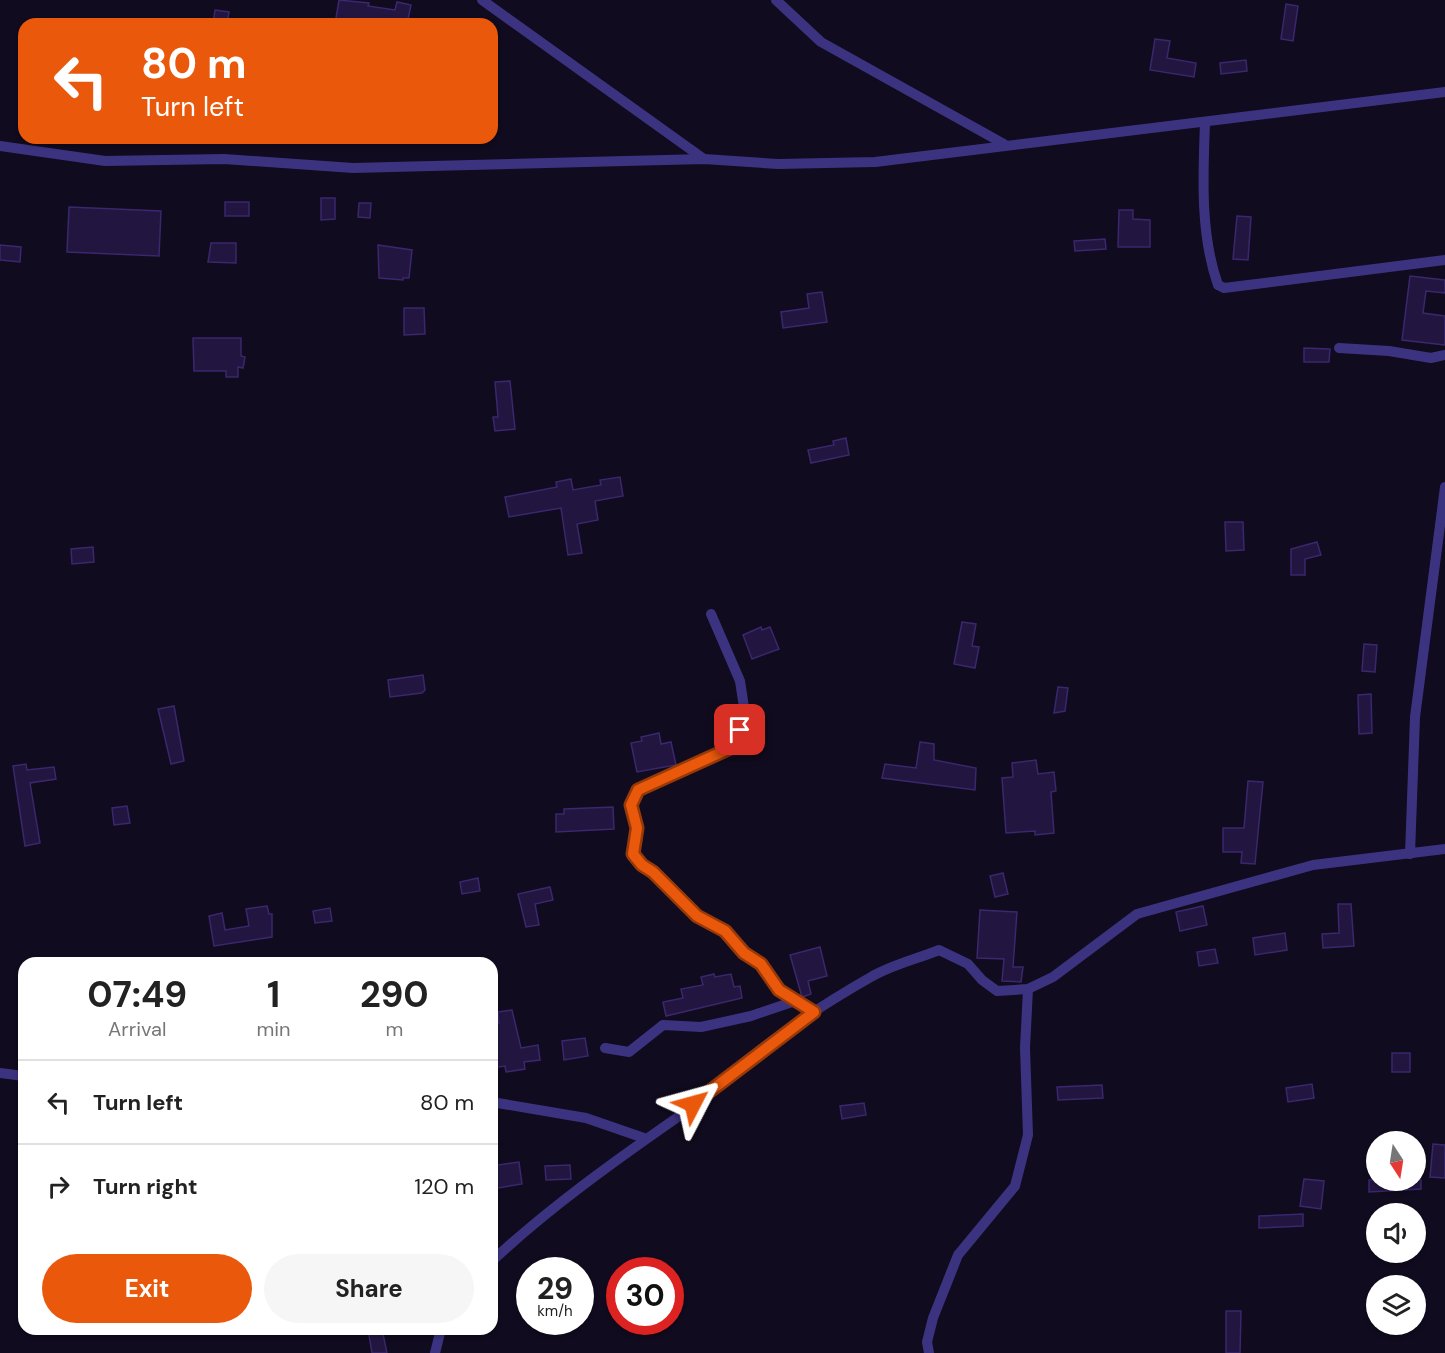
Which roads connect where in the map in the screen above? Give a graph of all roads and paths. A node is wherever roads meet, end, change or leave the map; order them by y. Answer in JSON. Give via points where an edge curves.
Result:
{"nodes":[{"id":1,"x":482,"y":0,"type":"edge"},
{"id":2,"x":776,"y":0,"type":"edge"},
{"id":3,"x":1445,"y":92,"type":"edge"},
{"id":4,"x":1205,"y":123,"type":"junction"},
{"id":5,"x":1005,"y":144,"type":"junction"},
{"id":6,"x":0,"y":146,"type":"edge"},
{"id":7,"x":704,"y":159,"type":"junction"},
{"id":8,"x":1445,"y":260,"type":"edge"},
{"id":9,"x":1339,"y":348,"type":"dead end"},
{"id":10,"x":1445,"y":355,"type":"edge"},
{"id":11,"x":1445,"y":487,"type":"edge"},
{"id":12,"x":711,"y":614,"type":"dead end"},
{"id":13,"x":1445,"y":849,"type":"edge"},
{"id":14,"x":1410,"y":854,"type":"junction"},
{"id":15,"x":1028,"y":989,"type":"junction"},
{"id":16,"x":795,"y":1000,"type":"junction"},
{"id":17,"x":814,"y":1012,"type":"junction"},
{"id":18,"x":605,"y":1048,"type":"dead end"},
{"id":19,"x":0,"y":1073,"type":"edge"},
{"id":20,"x":18,"y":1075,"type":"edge"},
{"id":21,"x":498,"y":1103,"type":"edge"},
{"id":22,"x":644,"y":1138,"type":"junction"},
{"id":23,"x":498,"y":1255,"type":"edge"},
{"id":24,"x":440,"y":1335,"type":"edge"},
{"id":25,"x":435,"y":1353,"type":"edge"},
{"id":26,"x":929,"y":1353,"type":"edge"}],
"edges":[{"from":1,"to":7,"type":"street"},
{"from":2,"to":5,"type":"street","via":[[821,42]]},
{"from":3,"to":4,"type":"street"},
{"from":4,"to":5,"type":"street"},
{"from":4,"to":8,"type":"street","via":[[1203,193],[1218,285],[1224,288]]},
{"from":5,"to":7,"type":"street","via":[[875,162],[778,164]]},
{"from":6,"to":7,"type":"street","via":[[105,160],[224,159],[353,168]]},
{"from":9,"to":10,"type":"street","via":[[1431,358]]},
{"from":11,"to":14,"type":"street","via":[[1414,717]]},
{"from":12,"to":16,"type":"street","via":[[740,681],[745,714],[735,746],[638,790],[631,805],[637,828],[633,854],[697,916],[725,931],[744,953],[761,964],[779,990]]},
{"from":13,"to":14,"type":"street"},
{"from":14,"to":15,"type":"street","via":[[1313,865],[1137,914],[1053,977]]},
{"from":15,"to":17,"type":"street","via":[[997,991],[968,964],[939,950],[873,975]]},
{"from":15,"to":26,"type":"street","via":[[1028,1135],[1015,1186],[958,1255],[933,1317],[927,1342]]},
{"from":16,"to":17,"type":"street"},
{"from":16,"to":18,"type":"street","via":[[751,1016],[700,1027],[663,1025],[629,1052]]},
{"from":17,"to":22,"type":"street"},
{"from":19,"to":20,"type":"street"},
{"from":21,"to":22,"type":"street","via":[[586,1118]]},
{"from":22,"to":23,"type":"street","via":[[540,1216]]},
{"from":24,"to":25,"type":"street"}]}
